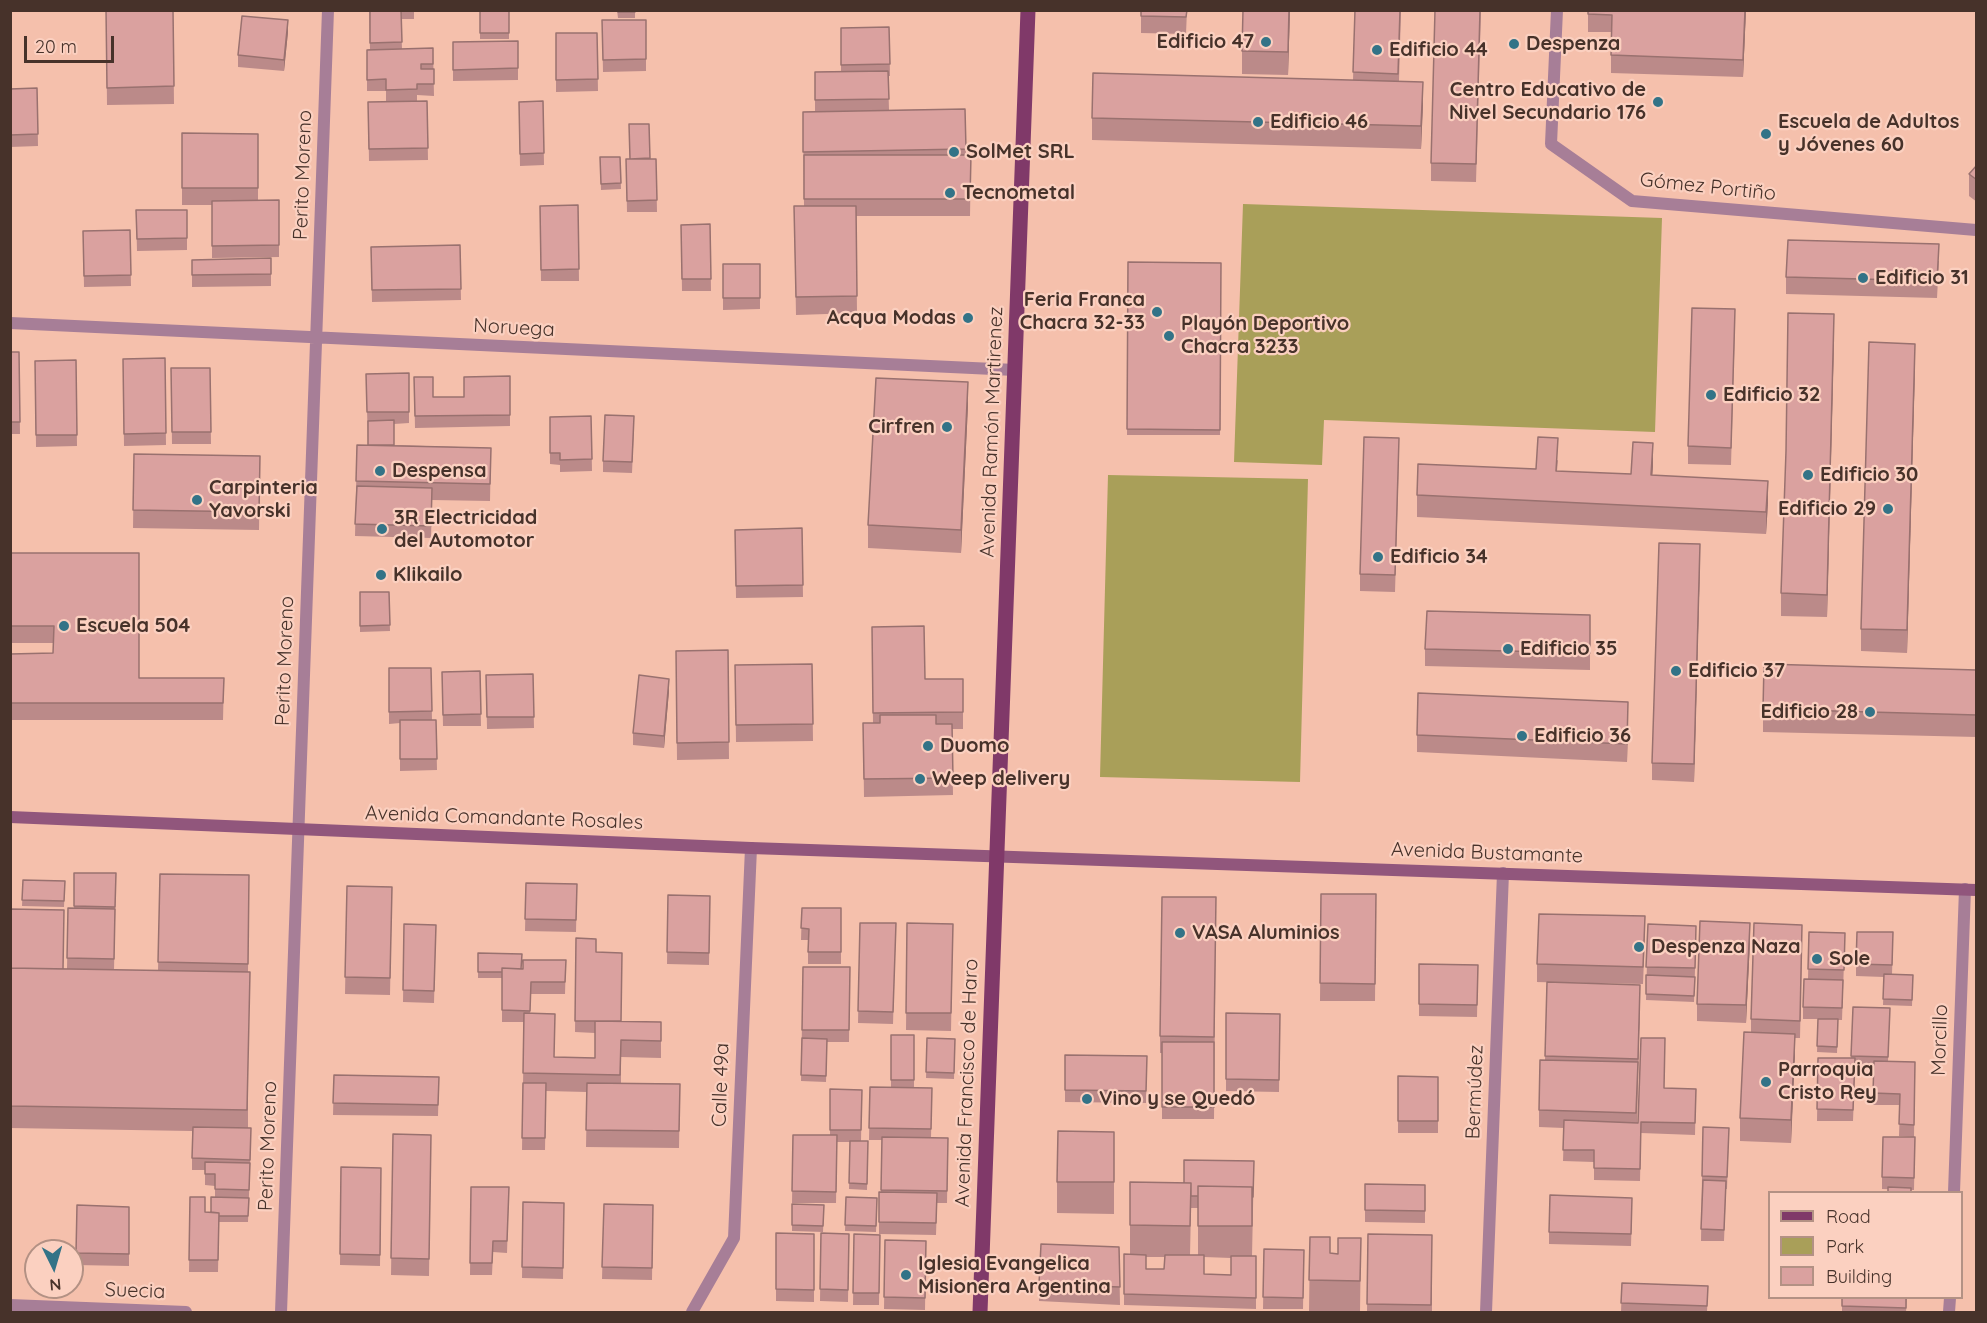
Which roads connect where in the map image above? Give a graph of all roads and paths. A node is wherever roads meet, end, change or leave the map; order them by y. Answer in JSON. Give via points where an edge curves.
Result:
{"nodes":[{"id":1,"x":328,"y":10,"type":"edge"},
{"id":2,"x":1028,"y":10,"type":"edge"},
{"id":3,"x":1557,"y":10,"type":"edge"},
{"id":4,"x":1977,"y":230,"type":"edge"},
{"id":5,"x":10,"y":323,"type":"edge"},
{"id":6,"x":317,"y":338,"type":"junction"},
{"id":7,"x":1015,"y":370,"type":"junction"},
{"id":8,"x":10,"y":817,"type":"edge"},
{"id":9,"x":299,"y":830,"type":"junction"},
{"id":10,"x":751,"y":848,"type":"junction"},
{"id":11,"x":997,"y":855,"type":"junction"},
{"id":12,"x":1503,"y":873,"type":"junction"},
{"id":13,"x":1971,"y":889,"type":"edge"},
{"id":14,"x":1954,"y":1191,"type":"edge"},
{"id":15,"x":10,"y":1305,"type":"edge"},
{"id":16,"x":186,"y":1312,"type":"edge"},
{"id":17,"x":281,"y":1312,"type":"edge"},
{"id":18,"x":692,"y":1312,"type":"edge"},
{"id":19,"x":980,"y":1312,"type":"edge"},
{"id":20,"x":1486,"y":1312,"type":"edge"}],
"edges":[{"from":1,"to":6,"type":"street","name":"Perito Moreno"},
{"from":2,"to":7,"type":"main road","name":"Avenida Ramón Martirenez"},
{"from":3,"to":4,"type":"street","name":"Gómez Portiño","via":[[1551,144],[1632,201]]},
{"from":5,"to":6,"type":"street","name":"Noruega"},
{"from":6,"to":7,"type":"street","name":"Noruega"},
{"from":6,"to":9,"type":"street","name":"Perito Moreno"},
{"from":7,"to":11,"type":"main road","name":"Avenida Ramón Martirenez"},
{"from":8,"to":9,"type":"main road","name":"Avenida Comandante Rosales"},
{"from":9,"to":10,"type":"main road","name":"Avenida Comandante Rosales"},
{"from":9,"to":17,"type":"street","name":"Perito Moreno"},
{"from":10,"to":11,"type":"main road","name":"Avenida Comandante Rosales"},
{"from":10,"to":18,"type":"street","name":"Calle 49a","via":[[734,1238]]},
{"from":11,"to":12,"type":"main road","name":"Avenida Bustamante"},
{"from":11,"to":19,"type":"main road","name":"Avenida Francisco de Haro"},
{"from":12,"to":13,"type":"main road","name":"Avenida Bustamante"},
{"from":12,"to":20,"type":"street","name":"Bermúdez"},
{"from":13,"to":14,"type":"street","name":"Morcillo"},
{"from":15,"to":16,"type":"street","name":"Suecia"}]}
